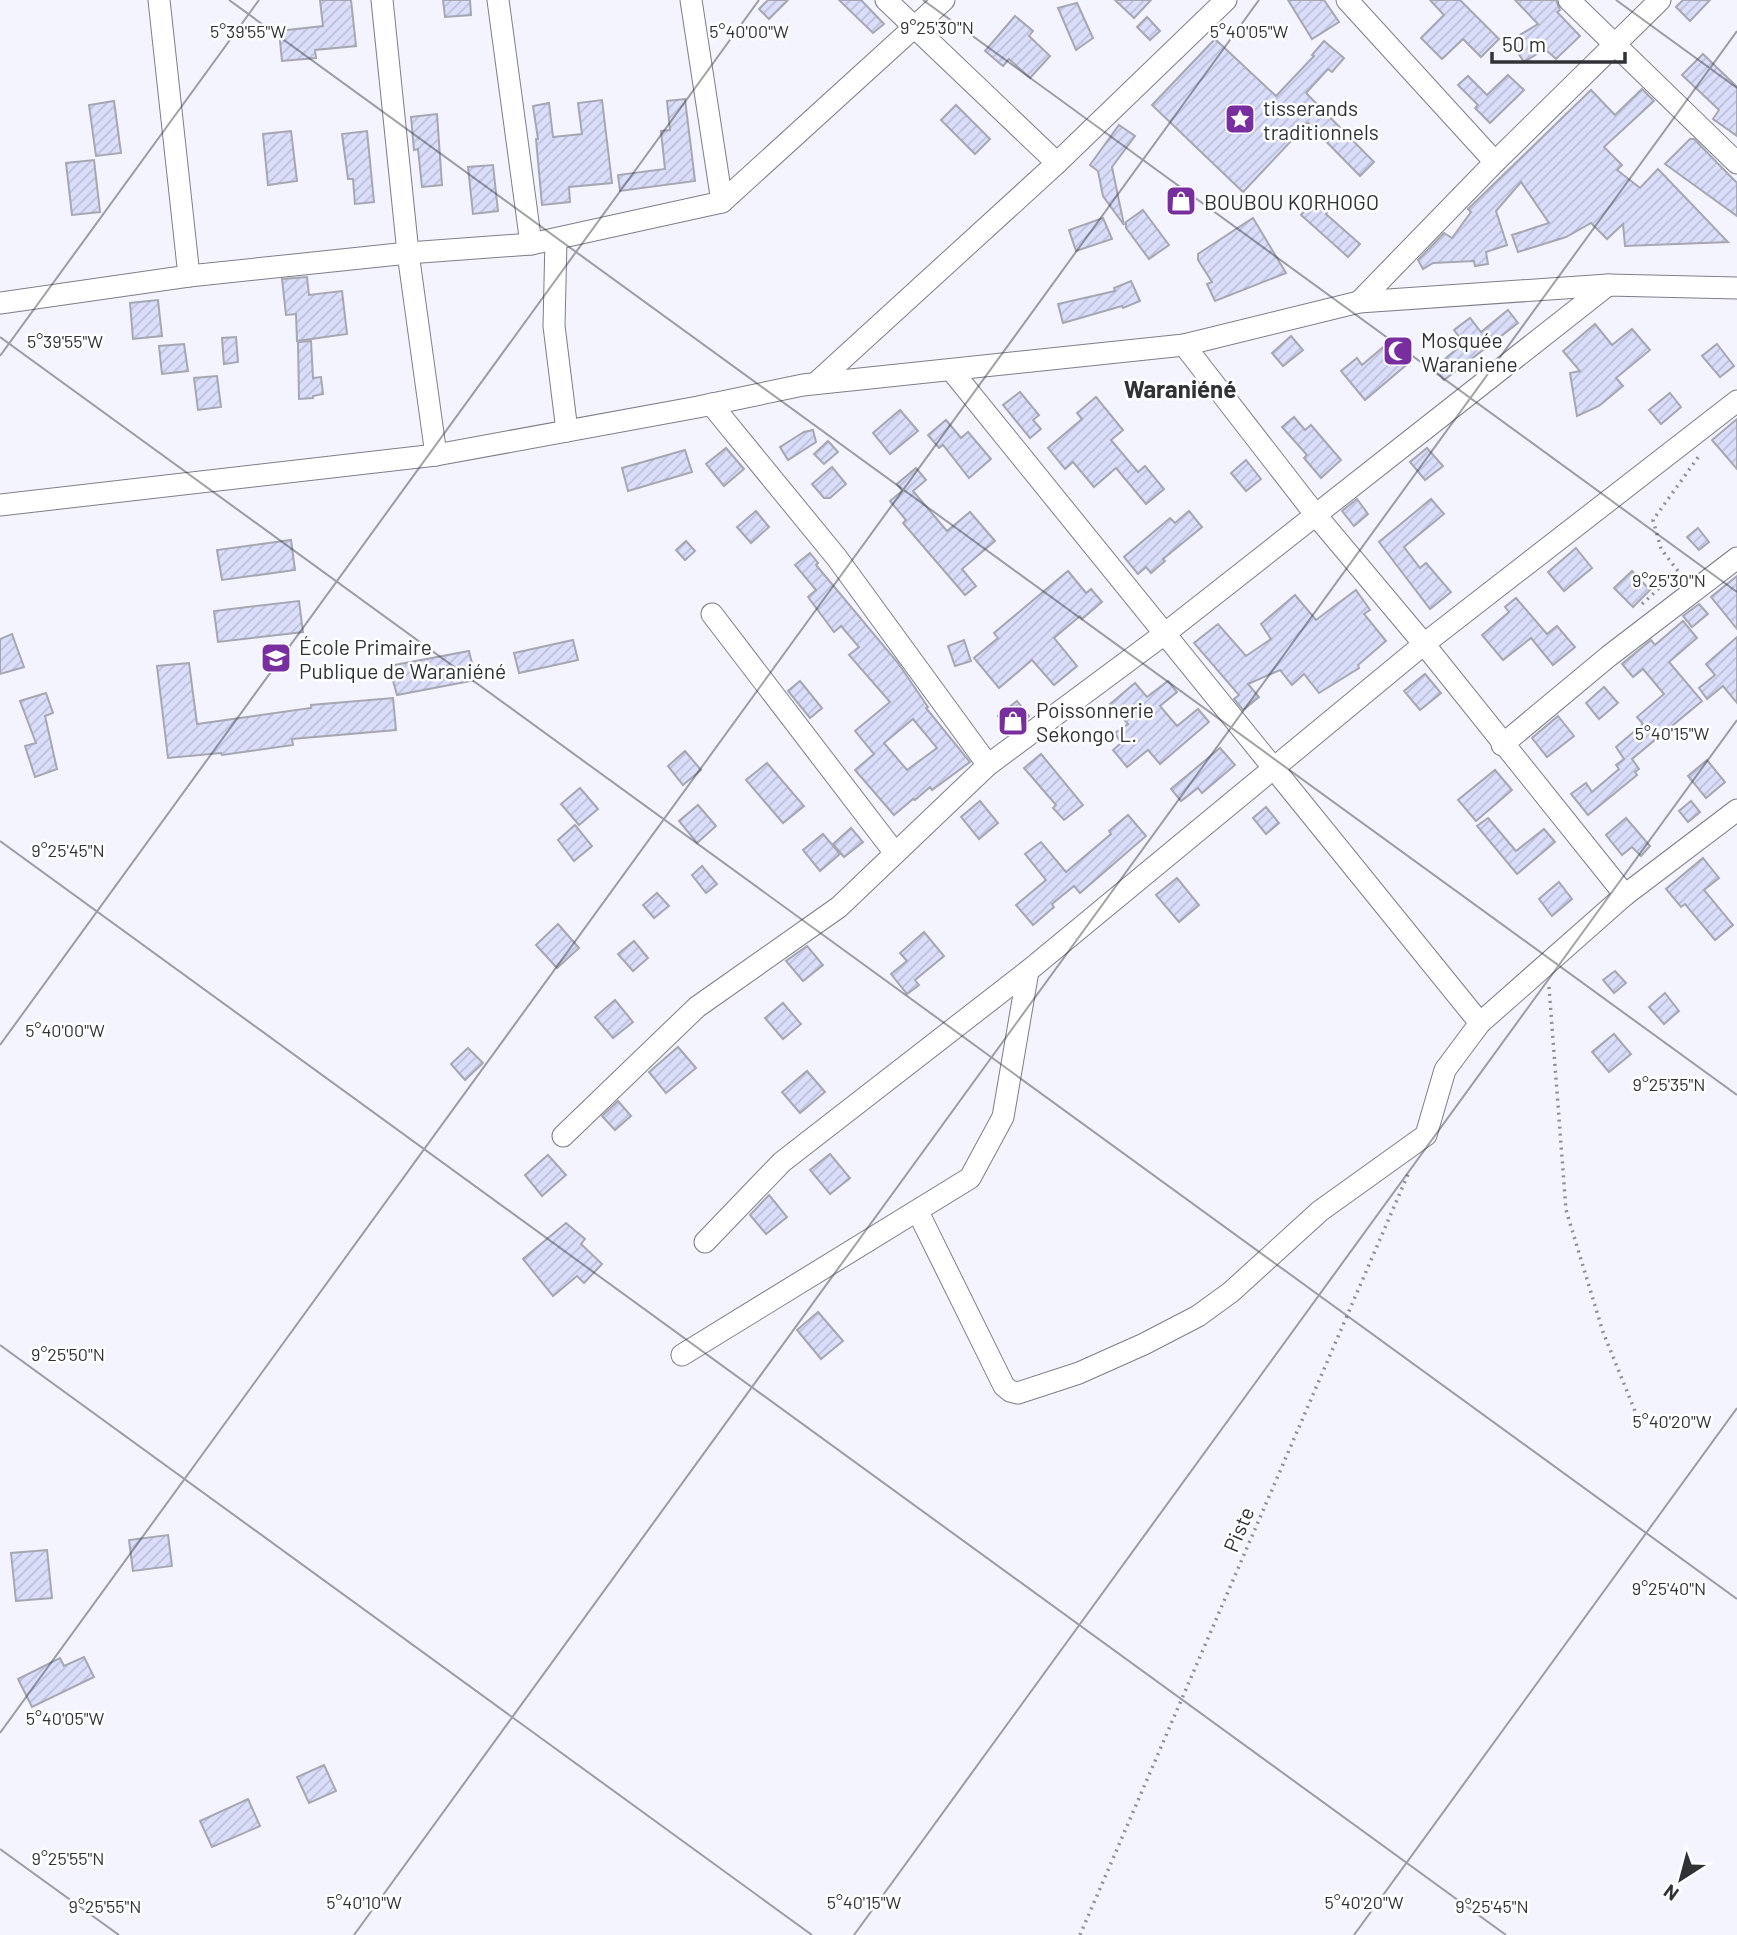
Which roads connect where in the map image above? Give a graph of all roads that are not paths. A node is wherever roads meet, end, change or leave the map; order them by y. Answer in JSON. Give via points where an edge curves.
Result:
{"nodes":[{"id":1,"x":159,"y":0,"type":"edge"},
{"id":2,"x":382,"y":0,"type":"edge"},
{"id":3,"x":498,"y":0,"type":"edge"},
{"id":4,"x":691,"y":0,"type":"edge"},
{"id":5,"x":886,"y":0,"type":"edge"},
{"id":6,"x":944,"y":0,"type":"edge"},
{"id":7,"x":1226,"y":0,"type":"edge"},
{"id":8,"x":1347,"y":0,"type":"edge"},
{"id":9,"x":1569,"y":0,"type":"edge"},
{"id":10,"x":1660,"y":0,"type":"edge"},
{"id":11,"x":914,"y":28,"type":"junction"},
{"id":12,"x":1615,"y":46,"type":"junction"},
{"id":13,"x":1495,"y":162,"type":"junction"},
{"id":14,"x":1057,"y":163,"type":"junction"},
{"id":15,"x":1737,"y":163,"type":"edge"},
{"id":16,"x":722,"y":202,"type":"junction"},
{"id":17,"x":556,"y":239,"type":"junction"},
{"id":18,"x":531,"y":244,"type":"junction"},
{"id":19,"x":408,"y":253,"type":"junction"},
{"id":20,"x":190,"y":276,"type":"junction"},
{"id":21,"x":1608,"y":285,"type":"junction"},
{"id":22,"x":1737,"y":288,"type":"edge"},
{"id":23,"x":1359,"y":302,"type":"junction"},
{"id":24,"x":0,"y":303,"type":"edge"},
{"id":25,"x":1184,"y":345,"type":"junction"},
{"id":26,"x":952,"y":371,"type":"junction"},
{"id":27,"x":817,"y":383,"type":"junction"},
{"id":28,"x":1737,"y":401,"type":"edge"},
{"id":29,"x":711,"y":404,"type":"junction"},
{"id":30,"x":567,"y":430,"type":"junction"},
{"id":31,"x":436,"y":455,"type":"junction"},
{"id":32,"x":0,"y":505,"type":"edge"},
{"id":33,"x":1315,"y":514,"type":"junction"},
{"id":34,"x":1737,"y":558,"type":"edge"},
{"id":35,"x":712,"y":614,"type":"dead end"},
{"id":36,"x":1163,"y":635,"type":"junction"},
{"id":37,"x":1424,"y":644,"type":"junction"},
{"id":38,"x":1502,"y":745,"type":"junction"},
{"id":39,"x":988,"y":765,"type":"junction"},
{"id":40,"x":1274,"y":767,"type":"junction"},
{"id":41,"x":1737,"y":810,"type":"edge"},
{"id":42,"x":895,"y":853,"type":"junction"},
{"id":43,"x":1625,"y":895,"type":"junction"},
{"id":44,"x":1028,"y":971,"type":"junction"},
{"id":45,"x":1480,"y":1023,"type":"junction"},
{"id":46,"x":563,"y":1136,"type":"dead end"},
{"id":47,"x":918,"y":1212,"type":"junction"},
{"id":48,"x":705,"y":1242,"type":"dead end"},
{"id":49,"x":682,"y":1356,"type":"dead end"}],
"edges":[{"from":1,"to":20,"type":"street"},
{"from":2,"to":19,"type":"street"},
{"from":3,"to":18,"type":"street"},
{"from":4,"to":16,"type":"street"},
{"from":5,"to":11,"type":"street"},
{"from":6,"to":11,"type":"street"},
{"from":7,"to":14,"type":"street"},
{"from":8,"to":13,"type":"street"},
{"from":9,"to":12,"type":"street"},
{"from":10,"to":12,"type":"street"},
{"from":11,"to":14,"type":"street"},
{"from":11,"to":16,"type":"street"},
{"from":12,"to":13,"type":"street"},
{"from":12,"to":15,"type":"street"},
{"from":13,"to":23,"type":"street"},
{"from":14,"to":27,"type":"street"},
{"from":16,"to":17,"type":"street"},
{"from":17,"to":18,"type":"street"},
{"from":17,"to":30,"type":"street","via":[[554,327]]},
{"from":18,"to":19,"type":"street"},
{"from":19,"to":20,"type":"street"},
{"from":19,"to":31,"type":"street"},
{"from":20,"to":24,"type":"street"},
{"from":21,"to":22,"type":"street"},
{"from":21,"to":23,"type":"street"},
{"from":21,"to":33,"type":"street"},
{"from":23,"to":25,"type":"street"},
{"from":25,"to":26,"type":"street"},
{"from":25,"to":33,"type":"street"},
{"from":26,"to":27,"type":"street"},
{"from":26,"to":36,"type":"street"},
{"from":27,"to":29,"type":"street"},
{"from":28,"to":37,"type":"street"},
{"from":29,"to":30,"type":"street"},
{"from":29,"to":39,"type":"street","via":[[837,558]]},
{"from":30,"to":31,"type":"street"},
{"from":31,"to":32,"type":"street"},
{"from":33,"to":36,"type":"street"},
{"from":33,"to":37,"type":"street"},
{"from":34,"to":38,"type":"street"},
{"from":35,"to":42,"type":"street"},
{"from":36,"to":39,"type":"street"},
{"from":36,"to":40,"type":"street"},
{"from":37,"to":38,"type":"street"},
{"from":37,"to":40,"type":"street"},
{"from":38,"to":43,"type":"street"},
{"from":39,"to":42,"type":"street"},
{"from":40,"to":44,"type":"street"},
{"from":40,"to":45,"type":"street"},
{"from":41,"to":43,"type":"street"},
{"from":42,"to":46,"type":"street","via":[[839,907],[697,1007]]},
{"from":43,"to":45,"type":"street"},
{"from":44,"to":47,"type":"street","via":[[1003,1117],[970,1178]]},
{"from":44,"to":48,"type":"street","via":[[782,1162]]},
{"from":45,"to":47,"type":"street","via":[[1445,1070],[1426,1135],[1320,1211],[1198,1316],[1079,1373],[1018,1393],[1004,1386]]},
{"from":47,"to":49,"type":"street"}]}
